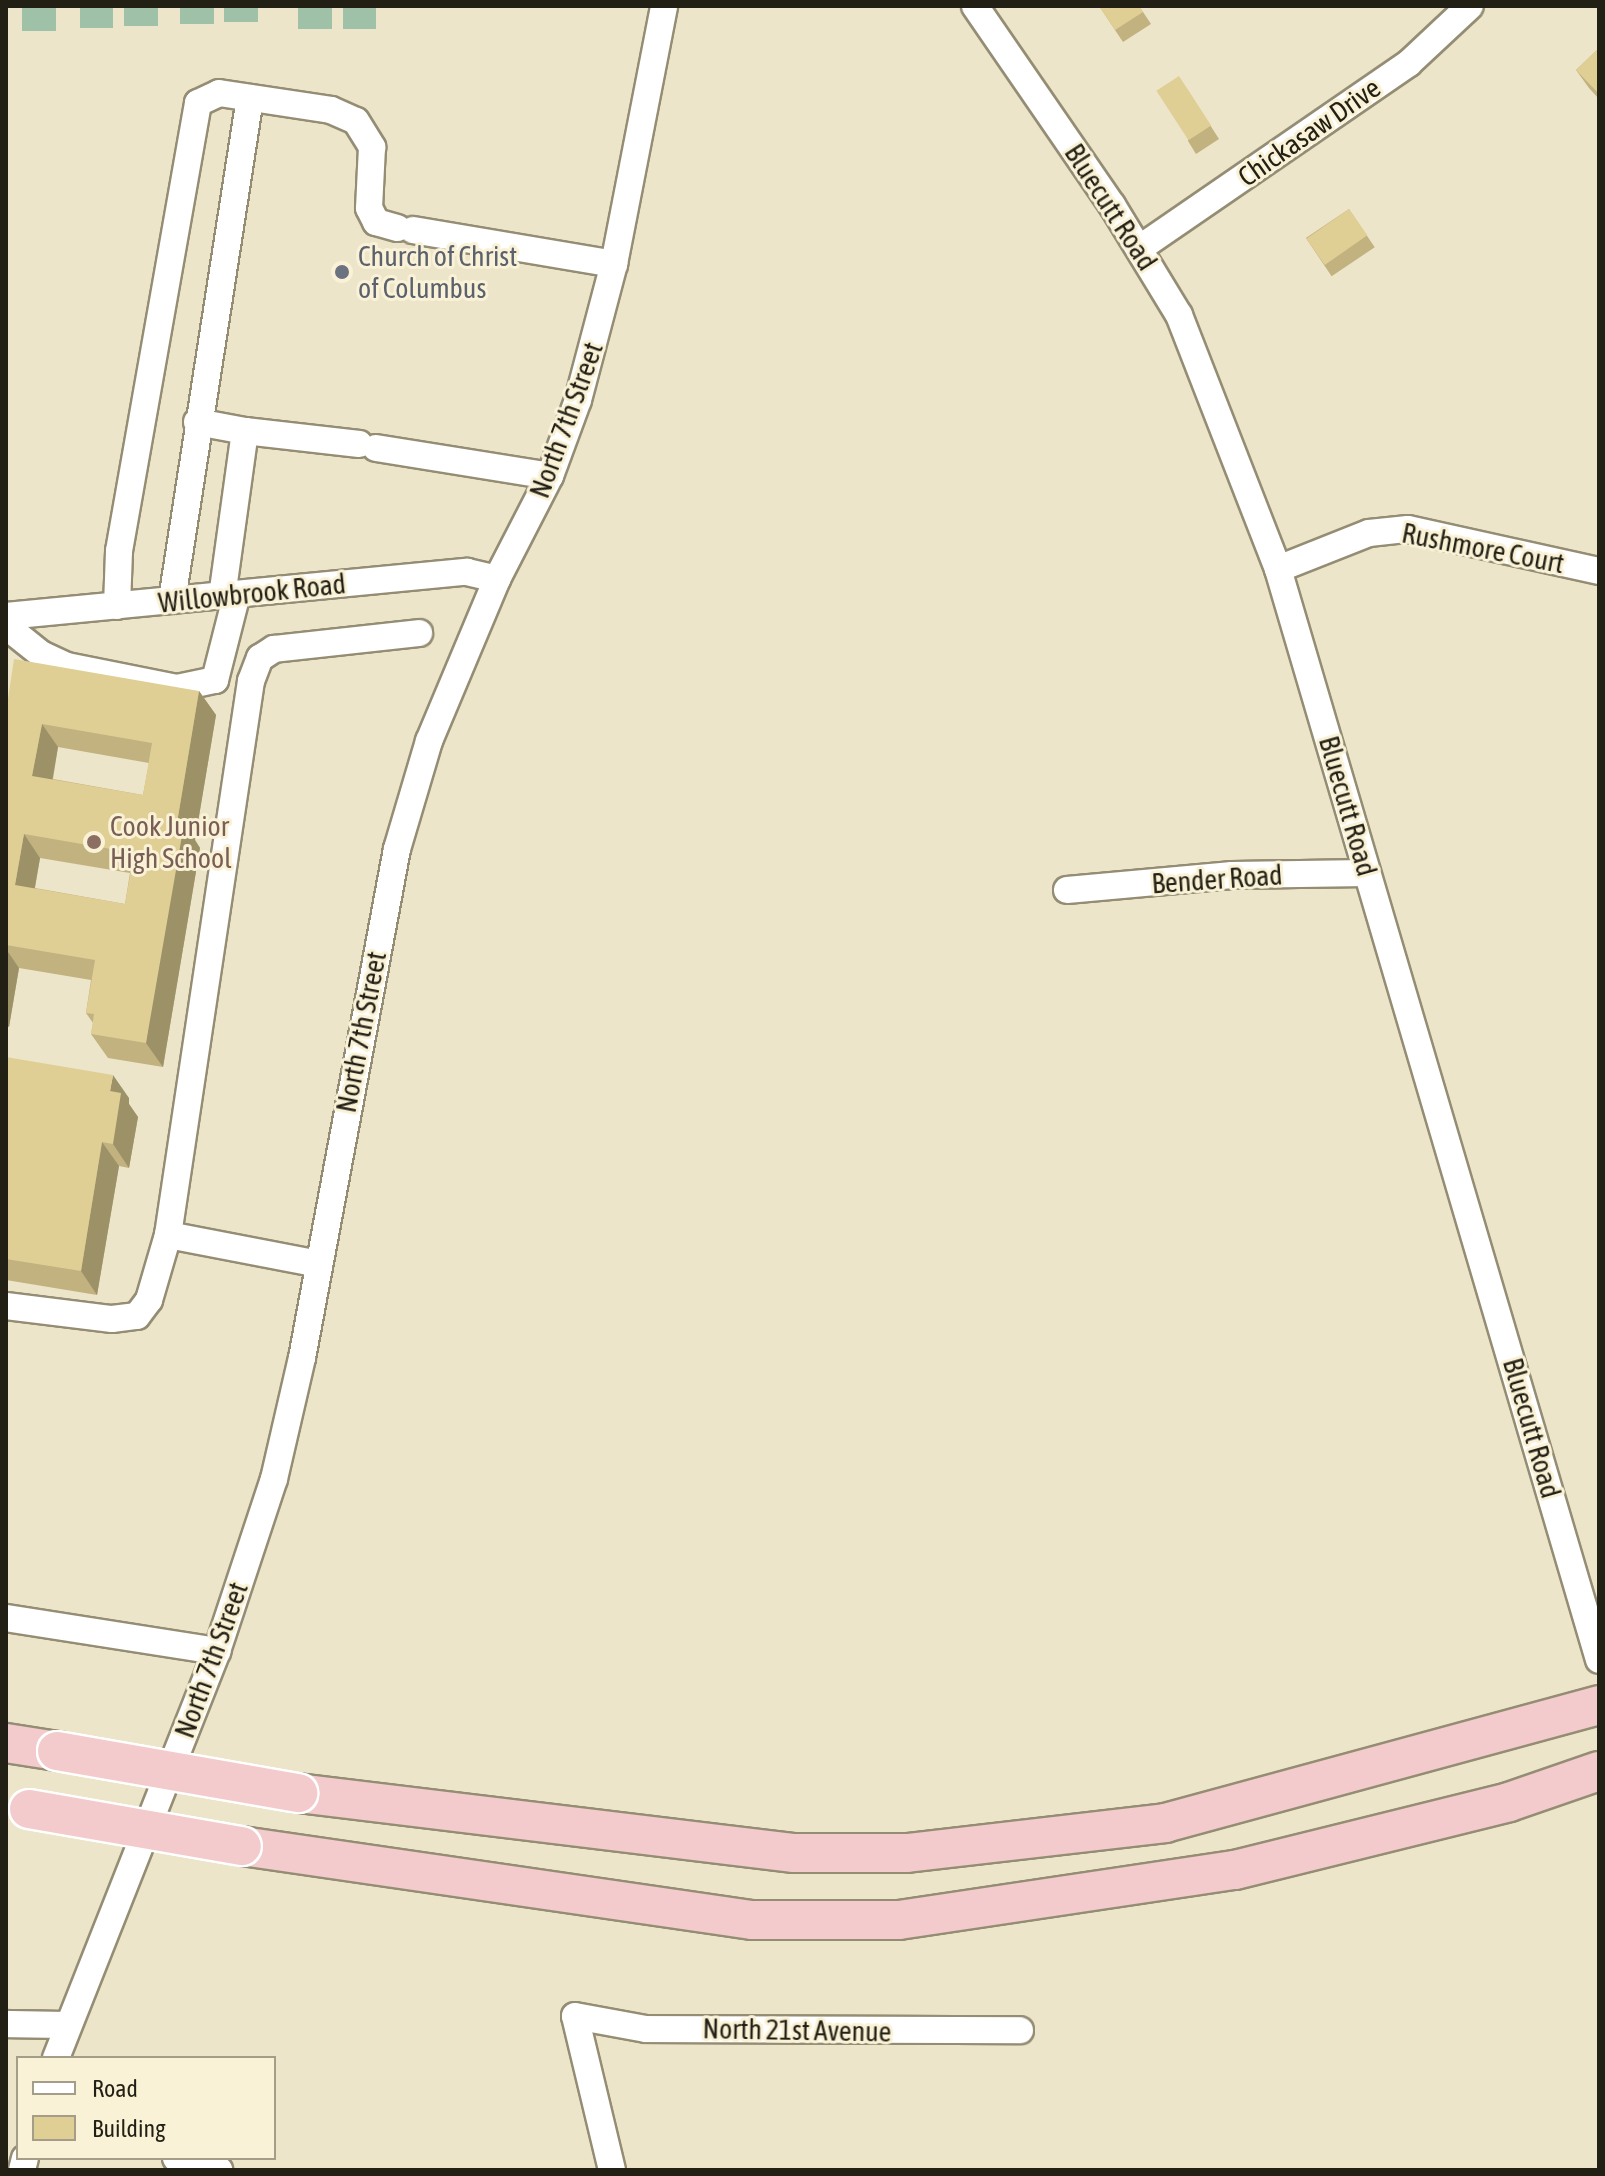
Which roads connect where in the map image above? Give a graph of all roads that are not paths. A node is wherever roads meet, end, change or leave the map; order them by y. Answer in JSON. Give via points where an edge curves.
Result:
{"nodes":[{"id":1,"x":664,"y":6,"type":"edge"},
{"id":2,"x":975,"y":6,"type":"edge"},
{"id":3,"x":1470,"y":6,"type":"edge"},
{"id":4,"x":250,"y":98,"type":"junction"},
{"id":5,"x":1140,"y":248,"type":"junction"},
{"id":6,"x":614,"y":264,"type":"junction"},
{"id":7,"x":197,"y":422,"type":"junction"},
{"id":8,"x":245,"y":431,"type":"junction"},
{"id":9,"x":550,"y":476,"type":"junction"},
{"id":10,"x":1278,"y":569,"type":"junction"},
{"id":11,"x":1599,"y":571,"type":"edge"},
{"id":12,"x":497,"y":579,"type":"junction"},
{"id":13,"x":229,"y":595,"type":"junction"},
{"id":14,"x":172,"y":600,"type":"junction"},
{"id":15,"x":117,"y":606,"type":"junction"},
{"id":16,"x":6,"y":616,"type":"edge"},
{"id":17,"x":6,"y":626,"type":"edge"},
{"id":18,"x":419,"y":633,"type":"dead end"},
{"id":19,"x":1367,"y":873,"type":"junction"},
{"id":20,"x":1067,"y":890,"type":"dead end"},
{"id":21,"x":168,"y":1235,"type":"junction"},
{"id":22,"x":319,"y":1264,"type":"junction"},
{"id":23,"x":6,"y":1306,"type":"edge"},
{"id":24,"x":6,"y":1618,"type":"edge"},
{"id":25,"x":217,"y":1651,"type":"junction"},
{"id":26,"x":1599,"y":1660,"type":"edge"},
{"id":27,"x":1599,"y":1705,"type":"edge"},
{"id":28,"x":6,"y":1743,"type":"edge"},
{"id":29,"x":1599,"y":1771,"type":"edge"},
{"id":30,"x":18,"y":1807,"type":"edge"},
{"id":31,"x":6,"y":2024,"type":"edge"},
{"id":32,"x":67,"y":2025,"type":"junction"},
{"id":33,"x":1020,"y":2030,"type":"dead end"},
{"id":34,"x":57,"y":2056,"type":"edge"},
{"id":35,"x":183,"y":2160,"type":"edge"},
{"id":36,"x":219,"y":2170,"type":"edge"},
{"id":37,"x":612,"y":2170,"type":"edge"}],
"edges":[{"from":1,"to":6,"type":"street","name":"North 7th Street"},
{"from":2,"to":5,"type":"street","name":"Bluecutt Road"},
{"from":3,"to":5,"type":"street","name":"Chickasaw Drive","via":[[1409,63]]},
{"from":4,"to":6,"type":"street","via":[[331,110],[356,121],[372,147],[369,208],[376,222]]},
{"from":4,"to":7,"type":"street"},
{"from":4,"to":15,"type":"street","via":[[219,93],[198,103],[119,551]]},
{"from":5,"to":10,"type":"street","name":"Bluecutt Road","via":[[1179,315]]},
{"from":6,"to":9,"type":"street","name":"North 7th Street","via":[[595,347]]},
{"from":7,"to":8,"type":"street"},
{"from":7,"to":14,"type":"street"},
{"from":8,"to":9,"type":"street"},
{"from":8,"to":13,"type":"street"},
{"from":9,"to":12,"type":"street","name":"North 7th Street"},
{"from":10,"to":11,"type":"street","name":"Rushmore Court","via":[[1369,533],[1408,529]]},
{"from":10,"to":19,"type":"street","name":"Bluecutt Road"},
{"from":12,"to":13,"type":"street","name":"Willowbrook Road","via":[[467,572]]},
{"from":12,"to":22,"type":"street","name":"North 7th Street","via":[[429,741],[397,849]]},
{"from":13,"to":14,"type":"street","name":"Willowbrook Road"},
{"from":13,"to":17,"type":"street","via":[[215,680],[177,688],[67,666],[41,654]]},
{"from":14,"to":15,"type":"street","name":"Willowbrook Road"},
{"from":15,"to":16,"type":"street","name":"Willowbrook Road"},
{"from":18,"to":21,"type":"street","via":[[274,649],[260,658],[251,681]]},
{"from":19,"to":20,"type":"street","name":"Bender Road","via":[[1232,875]]},
{"from":19,"to":26,"type":"street","name":"Bluecutt Road"},
{"from":21,"to":22,"type":"street"},
{"from":21,"to":23,"type":"street","via":[[149,1300],[137,1316],[112,1319]]},
{"from":22,"to":25,"type":"street","name":"North 7th Street","via":[[274,1479]]},
{"from":24,"to":25,"type":"street"},
{"from":25,"to":32,"type":"street","name":"North 7th Street"},
{"from":27,"to":28,"type":"highway","bridge":true,"via":[[1472,1744],[1165,1823],[907,1853],[794,1853],[298,1793]]},
{"from":29,"to":30,"type":"highway","bridge":true,"via":[[1509,1802],[1235,1870],[899,1920],[752,1920],[242,1846]]},
{"from":31,"to":32,"type":"street"},
{"from":32,"to":34,"type":"street","name":"North 7th Street"},
{"from":33,"to":37,"type":"street","name":"North 21st Avenue","via":[[646,2029],[575,2016]]},
{"from":35,"to":36,"type":"street"}]}
